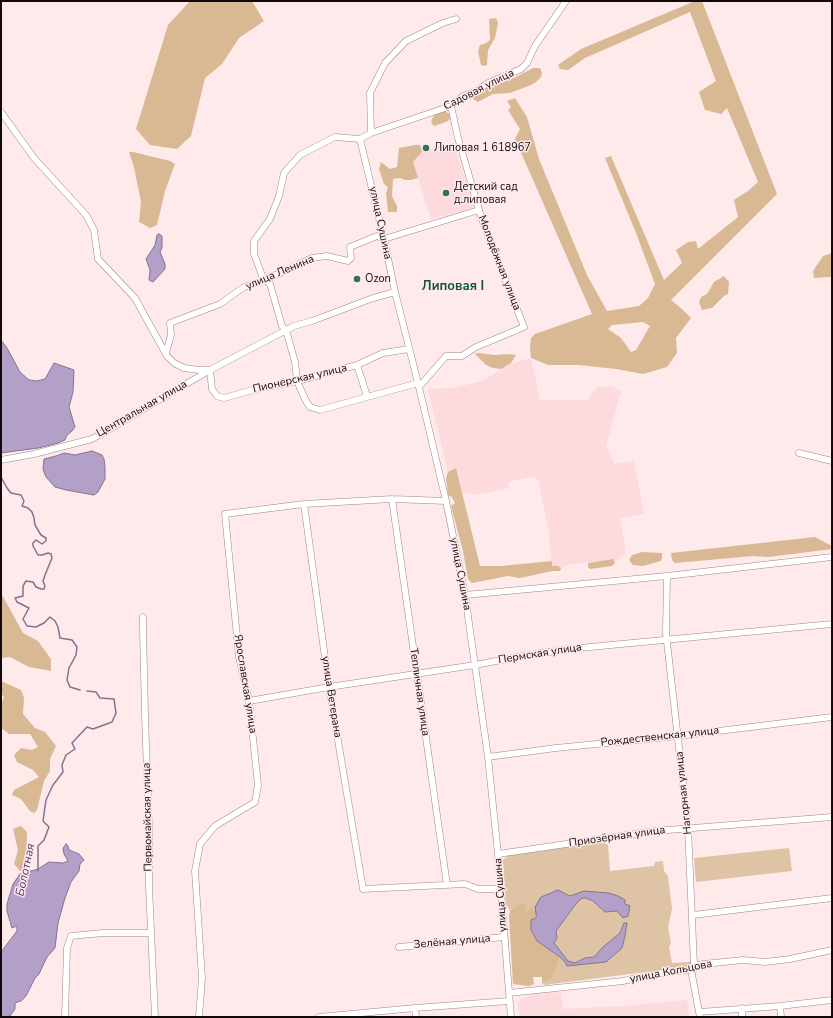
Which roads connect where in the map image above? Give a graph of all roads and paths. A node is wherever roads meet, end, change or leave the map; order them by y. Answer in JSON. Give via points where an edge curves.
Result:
{"nodes":[{"id":1,"x":566,"y":1,"type":"edge"},
{"id":2,"x":456,"y":19,"type":"dead end"},
{"id":3,"x":451,"y":106,"type":"junction"},
{"id":4,"x":1,"y":112,"type":"edge"},
{"id":5,"x":371,"y":133,"type":"junction"},
{"id":6,"x":360,"y":139,"type":"junction"},
{"id":7,"x":479,"y":210,"type":"junction"},
{"id":8,"x":384,"y":238,"type":"junction"},
{"id":9,"x":265,"y":280,"type":"junction"},
{"id":10,"x":394,"y":292,"type":"junction"},
{"id":11,"x":286,"y":330,"type":"junction"},
{"id":12,"x":409,"y":349,"type":"junction"},
{"id":13,"x":166,"y":353,"type":"junction"},
{"id":14,"x":357,"y":365,"type":"junction"},
{"id":15,"x":210,"y":370,"type":"junction"},
{"id":16,"x":297,"y":381,"type":"junction"},
{"id":17,"x":419,"y":385,"type":"junction"},
{"id":18,"x":367,"y":396,"type":"junction"},
{"id":19,"x":800,"y":453,"type":"dead end"},
{"id":20,"x":1,"y":460,"type":"edge"},
{"id":21,"x":832,"y":461,"type":"edge"},
{"id":22,"x":392,"y":499,"type":"junction"},
{"id":23,"x":446,"y":501,"type":"junction"},
{"id":24,"x":304,"y":504,"type":"junction"},
{"id":25,"x":832,"y":557,"type":"edge"},
{"id":26,"x":667,"y":576,"type":"junction"},
{"id":27,"x":465,"y":595,"type":"junction"},
{"id":28,"x":143,"y":617,"type":"dead end"},
{"id":29,"x":832,"y":624,"type":"edge"},
{"id":30,"x":667,"y":639,"type":"junction"},
{"id":31,"x":475,"y":665,"type":"junction"},
{"id":32,"x":416,"y":673,"type":"junction"},
{"id":33,"x":329,"y":687,"type":"junction"},
{"id":34,"x":249,"y":701,"type":"junction"},
{"id":35,"x":832,"y":717,"type":"edge"},
{"id":36,"x":678,"y":736,"type":"junction"},
{"id":37,"x":488,"y":757,"type":"junction"},
{"id":38,"x":832,"y":817,"type":"edge"},
{"id":39,"x":688,"y":828,"type":"junction"},
{"id":40,"x":498,"y":854,"type":"junction"},
{"id":41,"x":447,"y":885,"type":"junction"},
{"id":42,"x":501,"y":889,"type":"junction"},
{"id":43,"x":832,"y":898,"type":"edge"},
{"id":44,"x":692,"y":915,"type":"junction"},
{"id":45,"x":151,"y":933,"type":"junction"},
{"id":46,"x":504,"y":937,"type":"junction"},
{"id":47,"x":399,"y":946,"type":"dead end"},
{"id":48,"x":832,"y":950,"type":"edge"},
{"id":49,"x":694,"y":966,"type":"junction"},
{"id":50,"x":509,"y":993,"type":"junction"},
{"id":51,"x":832,"y":1000,"type":"edge"},
{"id":52,"x":509,"y":1001,"type":"junction"},
{"id":53,"x":780,"y":1006,"type":"junction"},
{"id":54,"x":415,"y":1008,"type":"junction"},
{"id":55,"x":742,"y":1008,"type":"junction"},
{"id":56,"x":700,"y":1014,"type":"edge"},
{"id":57,"x":65,"y":1017,"type":"edge"},
{"id":58,"x":155,"y":1017,"type":"edge"},
{"id":59,"x":199,"y":1017,"type":"edge"},
{"id":60,"x":319,"y":1017,"type":"edge"},
{"id":61,"x":332,"y":1017,"type":"edge"},
{"id":62,"x":416,"y":1017,"type":"edge"},
{"id":63,"x":511,"y":1017,"type":"edge"},
{"id":64,"x":742,"y":1017,"type":"edge"},
{"id":65,"x":780,"y":1017,"type":"edge"}],
"edges":[{"from":1,"to":3,"type":"street","name":"Садовая улица","via":[[521,69],[463,96]]},
{"from":2,"to":5,"type":"street","via":[[406,41],[386,63],[370,93]]},
{"from":3,"to":5,"type":"street","name":"Садовая улица"},
{"from":3,"to":7,"type":"street","name":"Молодёжная улица"},
{"from":4,"to":13,"type":"street","name":"Центральная улица","via":[[34,158],[86,216],[94,230],[98,259],[135,298]]},
{"from":5,"to":6,"type":"street","name":"Садовая улица"},
{"from":6,"to":8,"type":"street","name":"улица Сушина"},
{"from":6,"to":9,"type":"street","via":[[335,137],[300,155],[284,173],[270,219],[254,241],[254,254]]},
{"from":7,"to":8,"type":"street","name":"улица Ленина"},
{"from":7,"to":17,"type":"street","name":"Молодёжная улица","via":[[524,327],[476,347],[462,356],[446,356]]},
{"from":8,"to":9,"type":"street","name":"улица Ленина","via":[[377,236],[350,247],[351,258],[348,261],[327,256],[312,258]]},
{"from":8,"to":10,"type":"street","name":"улица Сушина"},
{"from":9,"to":11,"type":"street","via":[[270,284],[282,326]]},
{"from":9,"to":13,"type":"street","name":"улица Ленина","via":[[244,288],[220,304],[170,324],[171,336]]},
{"from":10,"to":11,"type":"street","name":"Центральная улица"},
{"from":10,"to":12,"type":"street","name":"улица Сушина"},
{"from":11,"to":15,"type":"street","name":"Центральная улица"},
{"from":11,"to":16,"type":"street","via":[[295,362]]},
{"from":12,"to":14,"type":"street","name":"Пионерская улица","via":[[383,353]]},
{"from":12,"to":17,"type":"street","name":"улица Сушина"},
{"from":13,"to":15,"type":"street","name":"Центральная улица","via":[[174,363],[184,368]]},
{"from":14,"to":16,"type":"street","name":"Пионерская улица"},
{"from":14,"to":18,"type":"street"},
{"from":15,"to":16,"type":"street","name":"Пионерская улица","via":[[212,389],[217,396],[224,398]]},
{"from":15,"to":20,"type":"street","name":"Центральная улица","via":[[92,438]]},
{"from":16,"to":18,"type":"street","via":[[310,407],[320,410]]},
{"from":17,"to":18,"type":"street"},
{"from":17,"to":23,"type":"street","name":"улица Сушина"},
{"from":19,"to":21,"type":"street"},
{"from":22,"to":23,"type":"street"},
{"from":22,"to":24,"type":"street"},
{"from":22,"to":32,"type":"street","name":"Тепличная улица"},
{"from":23,"to":27,"type":"street","name":"улица Сушина"},
{"from":24,"to":33,"type":"street","name":"улица Ветерана"},
{"from":24,"to":34,"type":"street","name":"Ярославская улица","via":[[225,514],[239,657]]},
{"from":25,"to":26,"type":"street"},
{"from":26,"to":27,"type":"street"},
{"from":26,"to":30,"type":"street","name":"Нагорная улица"},
{"from":27,"to":31,"type":"street","name":"улица Сушина"},
{"from":28,"to":45,"type":"street","name":"Первомайская улица"},
{"from":29,"to":30,"type":"street","name":"Пермская улица"},
{"from":30,"to":31,"type":"street","name":"Пермская улица","via":[[569,649]]},
{"from":30,"to":36,"type":"street","name":"Нагорная улица"},
{"from":31,"to":32,"type":"street","name":"Пермская улица"},
{"from":31,"to":37,"type":"street","name":"улица Сушина"},
{"from":32,"to":33,"type":"street","name":"Пермская улица"},
{"from":32,"to":41,"type":"street","name":"Тепличная улица"},
{"from":33,"to":34,"type":"street","name":"Пермская улица"},
{"from":33,"to":41,"type":"street","name":"улица Ветерана","via":[[363,889]]},
{"from":34,"to":59,"type":"street","name":"Ярославская улица","via":[[258,785],[255,802],[215,826],[200,844],[196,857],[202,978]]},
{"from":35,"to":36,"type":"street","name":"Рождественская улица"},
{"from":36,"to":37,"type":"street","name":"Рождественская улица"},
{"from":36,"to":39,"type":"street","name":"Нагорная улица"},
{"from":37,"to":40,"type":"street","name":"улица Сушина"},
{"from":38,"to":39,"type":"street","name":"Приозёрная улица"},
{"from":39,"to":40,"type":"street","name":"Приозёрная улица"},
{"from":39,"to":44,"type":"street","name":"Нагорная улица"},
{"from":40,"to":42,"type":"street","name":"улица Сушина"},
{"from":41,"to":42,"type":"street","via":[[466,884],[478,889]]},
{"from":42,"to":46,"type":"street","name":"улица Сушина"},
{"from":43,"to":44,"type":"street"},
{"from":44,"to":49,"type":"street","name":"Нагорная улица"},
{"from":45,"to":57,"type":"street","via":[[71,936],[67,948]]},
{"from":45,"to":58,"type":"street","name":"Первомайская улица"},
{"from":46,"to":47,"type":"street","name":"Зелёная улица"},
{"from":46,"to":50,"type":"street","name":"улица Сушина"},
{"from":48,"to":49,"type":"street","name":"улица Кольцова","via":[[765,962],[743,960]]},
{"from":49,"to":50,"type":"street","name":"улица Кольцова","via":[[688,970],[623,981]]},
{"from":49,"to":56,"type":"street","name":"Нагорная улица","via":[[692,975]]},
{"from":50,"to":52,"type":"street","name":"улица Сушина"},
{"from":51,"to":53,"type":"street"},
{"from":52,"to":54,"type":"street"},
{"from":52,"to":63,"type":"street","name":"улица Сушина"},
{"from":53,"to":55,"type":"street"},
{"from":53,"to":65,"type":"street"},
{"from":54,"to":61,"type":"street"},
{"from":54,"to":62,"type":"street"},
{"from":55,"to":56,"type":"street"},
{"from":55,"to":64,"type":"street"},
{"from":60,"to":61,"type":"street"}]}
